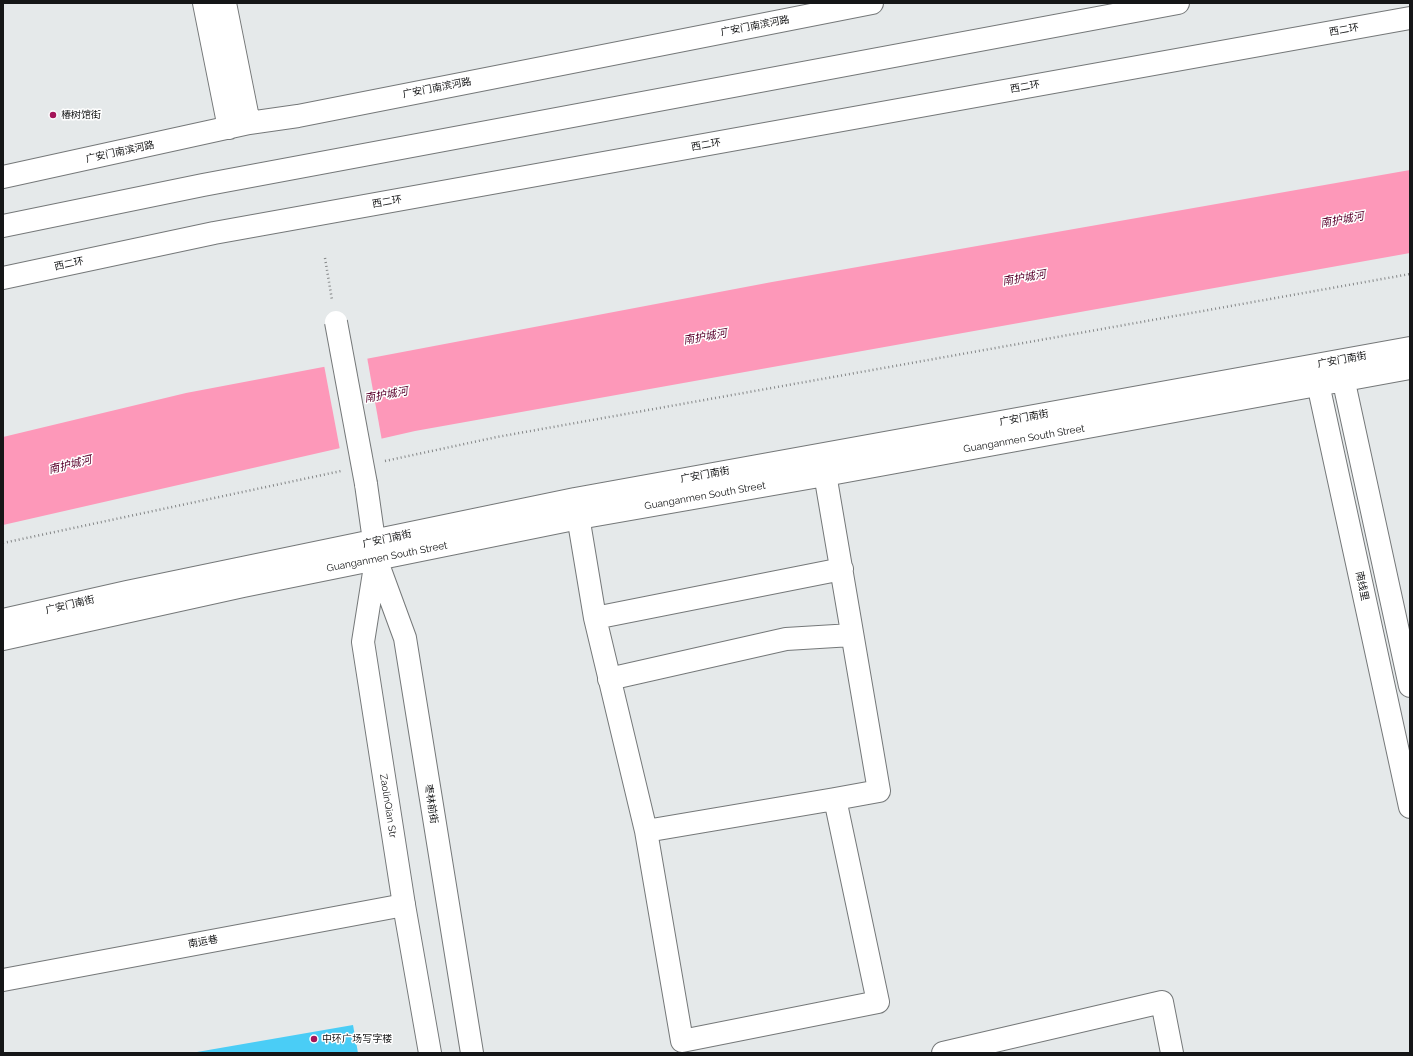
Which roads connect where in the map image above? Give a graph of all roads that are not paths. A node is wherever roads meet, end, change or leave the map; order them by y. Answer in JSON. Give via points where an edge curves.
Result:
{"nodes":[{"id":1,"x":204,"y":3,"type":"edge"},
{"id":2,"x":225,"y":3,"type":"edge"},
{"id":3,"x":872,"y":3,"type":"edge"},
{"id":4,"x":1178,"y":3,"type":"edge"},
{"id":5,"x":1410,"y":18,"type":"edge"},
{"id":6,"x":239,"y":126,"type":"junction"},
{"id":7,"x":3,"y":176,"type":"edge"},
{"id":8,"x":3,"y":226,"type":"edge"},
{"id":9,"x":3,"y":278,"type":"edge"},
{"id":10,"x":336,"y":322,"type":"road end"},
{"id":11,"x":1410,"y":348,"type":"edge"},
{"id":12,"x":1410,"y":368,"type":"edge"},
{"id":13,"x":1341,"y":370,"type":"junction"},
{"id":14,"x":1316,"y":374,"type":"junction"},
{"id":15,"x":823,"y":465,"type":"junction"},
{"id":16,"x":577,"y":509,"type":"junction"},
{"id":17,"x":375,"y":550,"type":"junction"},
{"id":18,"x":842,"y":569,"type":"junction"},
{"id":19,"x":595,"y":618,"type":"junction"},
{"id":20,"x":3,"y":620,"type":"edge"},
{"id":21,"x":852,"y":636,"type":"junction"},
{"id":22,"x":3,"y":639,"type":"edge"},
{"id":23,"x":609,"y":679,"type":"junction"},
{"id":24,"x":1410,"y":686,"type":"edge"},
{"id":25,"x":835,"y":799,"type":"junction"},
{"id":26,"x":1410,"y":807,"type":"edge"},
{"id":27,"x":646,"y":831,"type":"junction"},
{"id":28,"x":404,"y":905,"type":"junction"},
{"id":29,"x":3,"y":980,"type":"edge"},
{"id":30,"x":430,"y":1053,"type":"edge"},
{"id":31,"x":472,"y":1053,"type":"edge"},
{"id":32,"x":943,"y":1053,"type":"edge"},
{"id":33,"x":1172,"y":1053,"type":"edge"}],
"edges":[{"from":1,"to":6,"type":"main road"},
{"from":2,"to":6,"type":"main road"},
{"from":3,"to":6,"type":"main road","name":"广安门南滨河路"},
{"from":4,"to":8,"type":"main road","via":[[203,184]]},
{"from":5,"to":9,"type":"main road","name":"西二环","via":[[222,232]]},
{"from":6,"to":7,"type":"main road","name":"广安门南滨河路"},
{"from":10,"to":17,"type":"main road","bridge":true,"via":[[366,484]]},
{"from":11,"to":13,"type":"main road","name":"广安门南街"},
{"from":12,"to":13,"type":"main road","name":"Guanganmen South Street"},
{"from":13,"to":14,"type":"main road","name":"Guanganmen South Street"},
{"from":13,"to":24,"type":"main road"},
{"from":14,"to":15,"type":"main road","name":"Guanganmen South Street"},
{"from":14,"to":26,"type":"main road","name":"南线里"},
{"from":15,"to":16,"type":"main road","name":"Guanganmen South Street"},
{"from":15,"to":18,"type":"main road"},
{"from":16,"to":17,"type":"main road","name":"Guanganmen South Street"},
{"from":16,"to":19,"type":"main road"},
{"from":17,"to":20,"type":"main road","name":"广安门南街","via":[[127,592]]},
{"from":17,"to":22,"type":"main road","name":"Guanganmen South Street","via":[[243,586]]},
{"from":17,"to":28,"type":"main road","name":"ZaolinQian Str","via":[[363,642]]},
{"from":17,"to":31,"type":"main road","name":"枣林前街","via":[[405,638]]},
{"from":18,"to":19,"type":"main road"},
{"from":18,"to":21,"type":"main road"},
{"from":19,"to":23,"type":"main road"},
{"from":21,"to":23,"type":"main road","via":[[786,639]]},
{"from":21,"to":25,"type":"main road","via":[[879,791]]},
{"from":23,"to":27,"type":"main road"},
{"from":25,"to":27,"type":"main road"},
{"from":25,"to":27,"type":"main road","via":[[878,1002],[682,1041]]},
{"from":28,"to":29,"type":"main road","name":"南运巷"},
{"from":28,"to":30,"type":"main road","name":"ZaolinQian Str"},
{"from":32,"to":33,"type":"main road","via":[[1162,1002]]}]}
